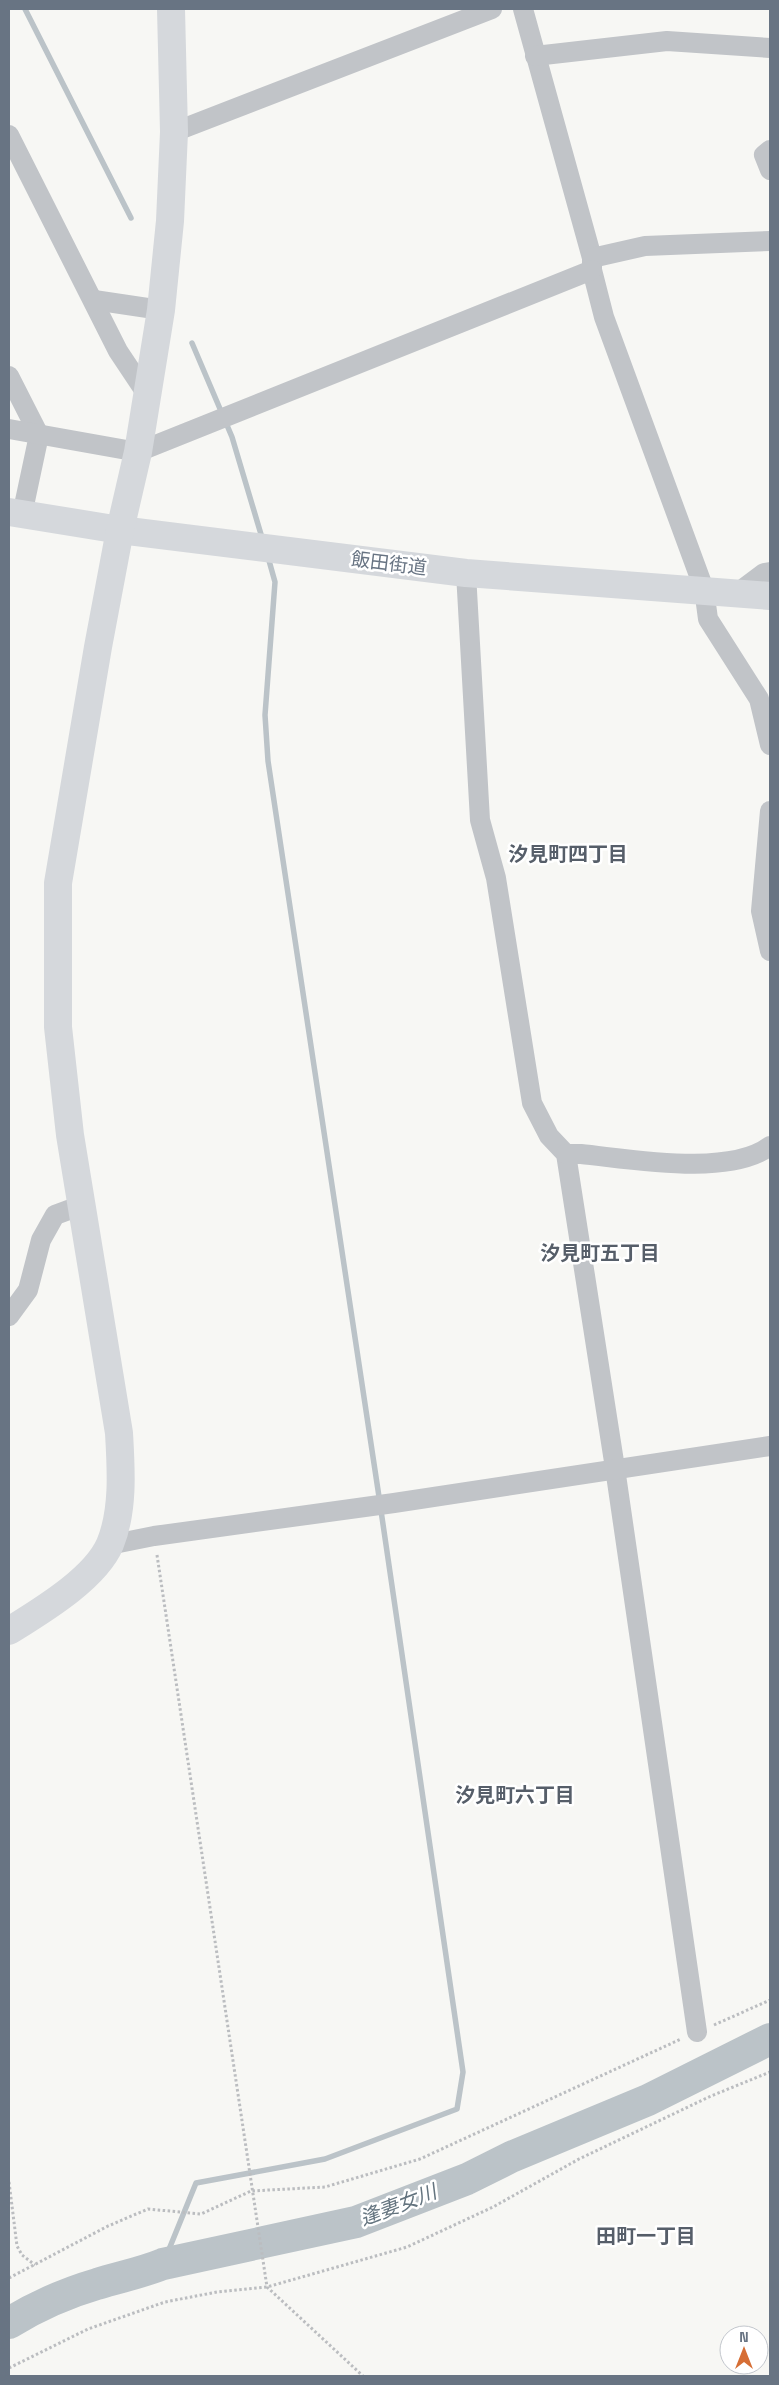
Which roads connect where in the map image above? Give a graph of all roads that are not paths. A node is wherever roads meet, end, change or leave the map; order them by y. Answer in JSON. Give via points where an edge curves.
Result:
{"nodes":[{"id":1,"x":172,"y":9,"type":"edge"},
{"id":2,"x":492,"y":9,"type":"edge"},
{"id":3,"x":523,"y":9,"type":"edge"},
{"id":4,"x":770,"y":48,"type":"edge"},
{"id":5,"x":535,"y":56,"type":"junction"},
{"id":6,"x":174,"y":132,"type":"junction"},
{"id":7,"x":9,"y":135,"type":"edge"},
{"id":8,"x":770,"y":150,"type":"edge"},
{"id":9,"x":770,"y":170,"type":"edge"},
{"id":10,"x":770,"y":241,"type":"edge"},
{"id":11,"x":592,"y":264,"type":"junction"},
{"id":12,"x":94,"y":300,"type":"junction"},
{"id":13,"x":162,"y":310,"type":"junction"},
{"id":14,"x":9,"y":376,"type":"edge"},
{"id":15,"x":148,"y":396,"type":"junction"},
{"id":16,"x":9,"y":429,"type":"edge"},
{"id":17,"x":39,"y":435,"type":"junction"},
{"id":18,"x":138,"y":452,"type":"junction"},
{"id":19,"x":16,"y":513,"type":"edge"},
{"id":20,"x":120,"y":530,"type":"junction"},
{"id":21,"x":770,"y":572,"type":"edge"},
{"id":22,"x":466,"y":573,"type":"junction"},
{"id":23,"x":704,"y":590,"type":"junction"},
{"id":24,"x":736,"y":594,"type":"junction"},
{"id":25,"x":770,"y":596,"type":"edge"},
{"id":26,"x":770,"y":745,"type":"edge"},
{"id":27,"x":770,"y":811,"type":"edge"},
{"id":28,"x":770,"y":951,"type":"edge"},
{"id":29,"x":770,"y":1146,"type":"edge"},
{"id":30,"x":566,"y":1154,"type":"junction"},
{"id":31,"x":82,"y":1204,"type":"junction"},
{"id":32,"x":9,"y":1316,"type":"edge"},
{"id":33,"x":770,"y":1446,"type":"edge"},
{"id":34,"x":615,"y":1468,"type":"junction"},
{"id":35,"x":109,"y":1544,"type":"junction"},
{"id":36,"x":9,"y":1631,"type":"edge"},
{"id":37,"x":698,"y":2032,"type":"road end"}],
"edges":[{"from":1,"to":6,"type":"street"},
{"from":2,"to":6,"type":"street"},
{"from":3,"to":5,"type":"street"},
{"from":4,"to":5,"type":"street","via":[[667,41]]},
{"from":5,"to":11,"type":"street"},
{"from":6,"to":13,"type":"street"},
{"from":7,"to":12,"type":"street"},
{"from":8,"to":9,"type":"street","via":[[764,155]]},
{"from":10,"to":11,"type":"street","via":[[645,246]]},
{"from":11,"to":18,"type":"street"},
{"from":11,"to":23,"type":"street","via":[[604,316]]},
{"from":12,"to":13,"type":"street"},
{"from":12,"to":15,"type":"street","via":[[118,352]]},
{"from":13,"to":15,"type":"street"},
{"from":14,"to":17,"type":"street"},
{"from":15,"to":18,"type":"street"},
{"from":16,"to":17,"type":"street"},
{"from":17,"to":18,"type":"street"},
{"from":17,"to":19,"type":"street"},
{"from":18,"to":20,"type":"street"},
{"from":19,"to":20,"type":"street","name":"飯田街道"},
{"from":20,"to":22,"type":"street","name":"飯田街道"},
{"from":20,"to":31,"type":"street","via":[[58,883],[58,1027],[70,1135]]},
{"from":21,"to":24,"type":"street"},
{"from":22,"to":23,"type":"street","name":"飯田街道"},
{"from":22,"to":30,"type":"street","via":[[480,820],[496,878],[532,1103],[549,1136]]},
{"from":23,"to":24,"type":"street","name":"飯田街道"},
{"from":23,"to":26,"type":"street","via":[[708,619],[759,699]]},
{"from":24,"to":25,"type":"street","name":"飯田街道"},
{"from":27,"to":28,"type":"street","via":[[761,911]]},
{"from":29,"to":30,"type":"street","via":[[760,1154],[744,1159],[693,1163]]},
{"from":30,"to":34,"type":"street"},
{"from":31,"to":32,"type":"street","via":[[55,1215],[41,1240],[28,1290]]},
{"from":31,"to":35,"type":"street","via":[[119,1433],[121,1470],[116,1520]]},
{"from":33,"to":34,"type":"street"},
{"from":34,"to":35,"type":"street"},
{"from":34,"to":37,"type":"street"},
{"from":35,"to":36,"type":"street","via":[[82,1579]]}]}
